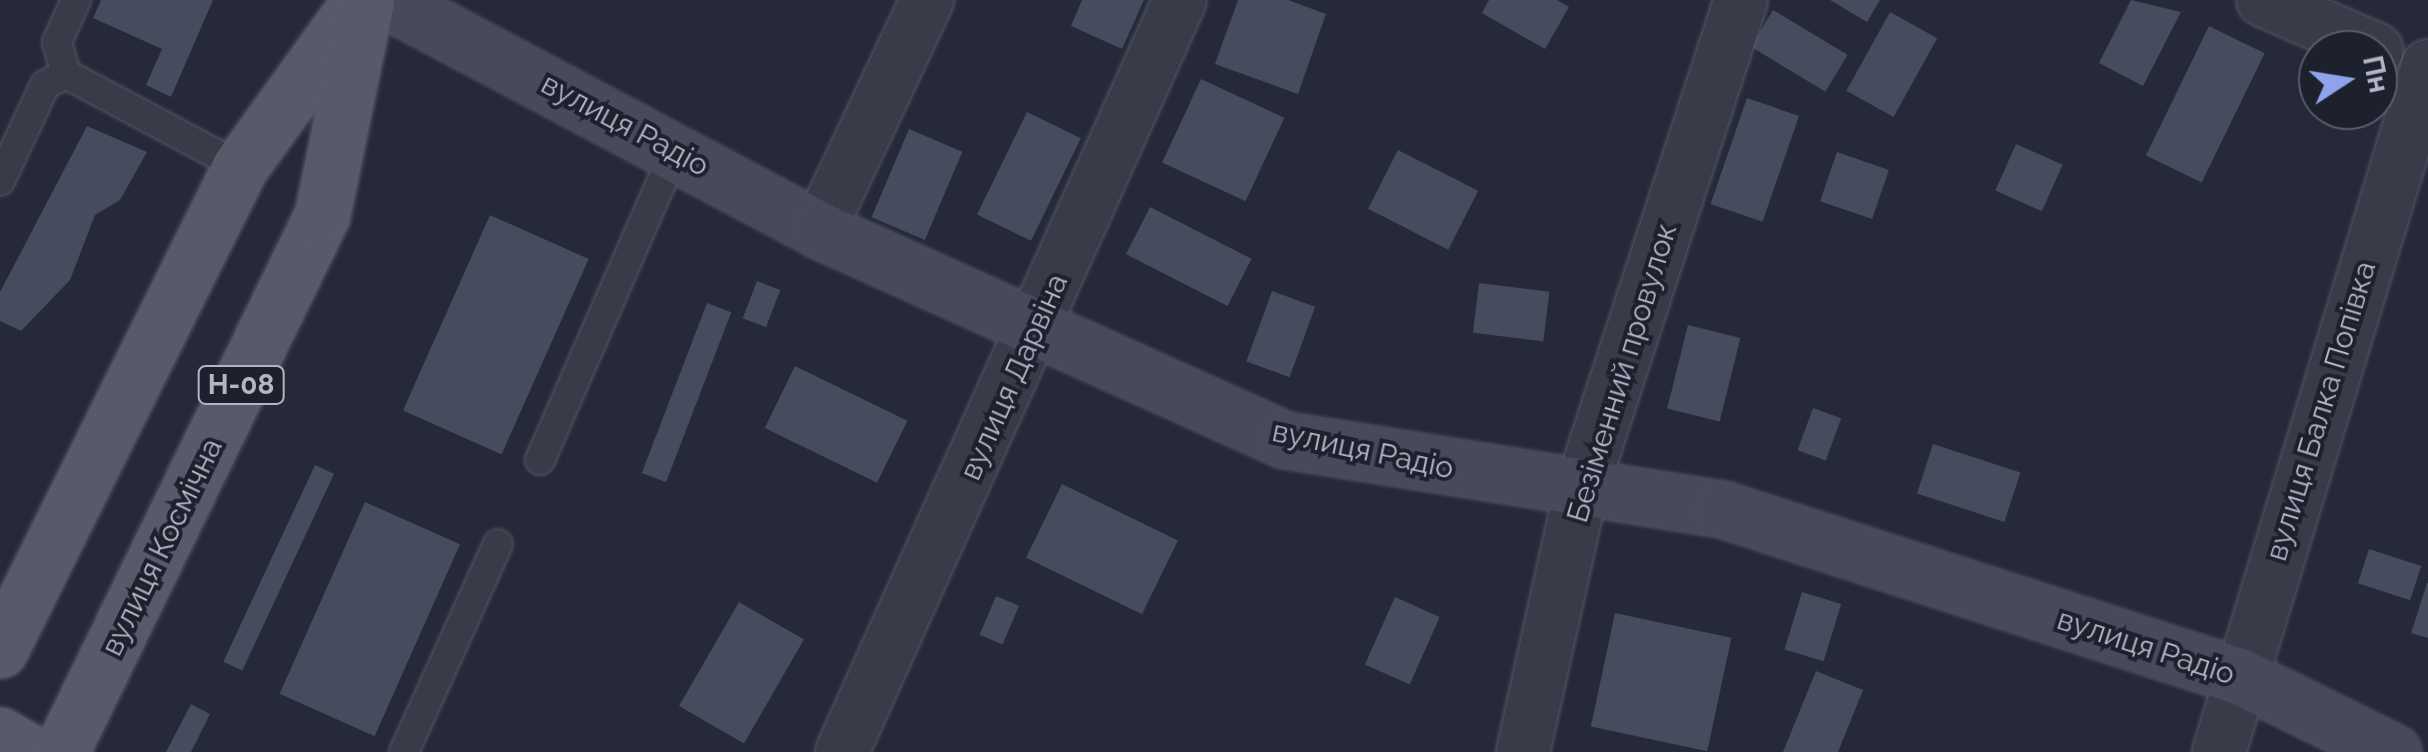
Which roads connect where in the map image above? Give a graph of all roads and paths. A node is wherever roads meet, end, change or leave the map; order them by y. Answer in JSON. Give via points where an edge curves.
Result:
{"nodes":[{"id":1,"x":76,"y":0,"type":"edge"},
{"id":2,"x":363,"y":0,"type":"edge"},
{"id":3,"x":386,"y":0,"type":"edge"},
{"id":4,"x":926,"y":0,"type":"edge"},
{"id":5,"x":1180,"y":0,"type":"edge"},
{"id":6,"x":1741,"y":0,"type":"edge"},
{"id":7,"x":2263,"y":0,"type":"edge"},
{"id":8,"x":2332,"y":30,"type":"edge"},
{"id":9,"x":2398,"y":58,"type":"edge"},
{"id":10,"x":2427,"y":69,"type":"edge"},
{"id":11,"x":66,"y":74,"type":"junction"},
{"id":12,"x":675,"y":151,"type":"junction"},
{"id":13,"x":240,"y":168,"type":"junction"},
{"id":14,"x":0,"y":181,"type":"edge"},
{"id":15,"x":819,"y":230,"type":"junction"},
{"id":16,"x":1035,"y":332,"type":"junction"},
{"id":17,"x":540,"y":460,"type":"dead end"},
{"id":18,"x":1581,"y":490,"type":"junction"},
{"id":19,"x":498,"y":544,"type":"dead end"},
{"id":20,"x":0,"y":650,"type":"edge"},
{"id":21,"x":2240,"y":676,"type":"junction"},
{"id":22,"x":0,"y":735,"type":"edge"},
{"id":23,"x":29,"y":752,"type":"edge"},
{"id":24,"x":61,"y":752,"type":"edge"},
{"id":25,"x":404,"y":752,"type":"edge"},
{"id":26,"x":842,"y":752,"type":"edge"},
{"id":27,"x":1524,"y":752,"type":"edge"},
{"id":28,"x":2219,"y":752,"type":"edge"},
{"id":29,"x":2393,"y":752,"type":"edge"}],
"edges":[{"from":1,"to":11,"type":"lane","via":[[57,42]]},
{"from":2,"to":13,"type":"main road","name":"вулиця Космічна","number":"Н-08"},
{"from":2,"to":24,"type":"main road","name":"вулиця Космічна","number":"Н-08","via":[[322,215]]},
{"from":3,"to":12,"type":"street","name":"вулиця Радіо"},
{"from":4,"to":15,"type":"street"},
{"from":5,"to":16,"type":"street","name":"вулиця Дарвіна"},
{"from":6,"to":18,"type":"street","name":"Безіменний провулок"},
{"from":7,"to":8,"type":"street","name":"вулиця Балка Попівка"},
{"from":9,"to":10,"type":"street","name":"вулиця Балка Попівка"},
{"from":10,"to":21,"type":"street","name":"вулиця Балка Попівка"},
{"from":11,"to":13,"type":"lane"},
{"from":11,"to":14,"type":"lane","via":[[45,85]]},
{"from":12,"to":15,"type":"street","name":"вулиця Радіо"},
{"from":12,"to":17,"type":"lane"},
{"from":13,"to":20,"type":"main road","name":"вулиця Космічна","number":"Н-08"},
{"from":15,"to":16,"type":"street","name":"вулиця Радіо"},
{"from":16,"to":18,"type":"street","name":"вулиця Радіо","via":[[1285,440]]},
{"from":16,"to":26,"type":"street","name":"вулиця Дарвіна"},
{"from":18,"to":21,"type":"street","name":"вулиця Радіо","via":[[1722,509]]},
{"from":18,"to":27,"type":"street","name":"Безіменний провулок"},
{"from":19,"to":25,"type":"lane"},
{"from":21,"to":28,"type":"street","name":"вулиця Балка Попівка"},
{"from":21,"to":29,"type":"street","name":"вулиця Радіо"},
{"from":22,"to":23,"type":"main road"}]}
